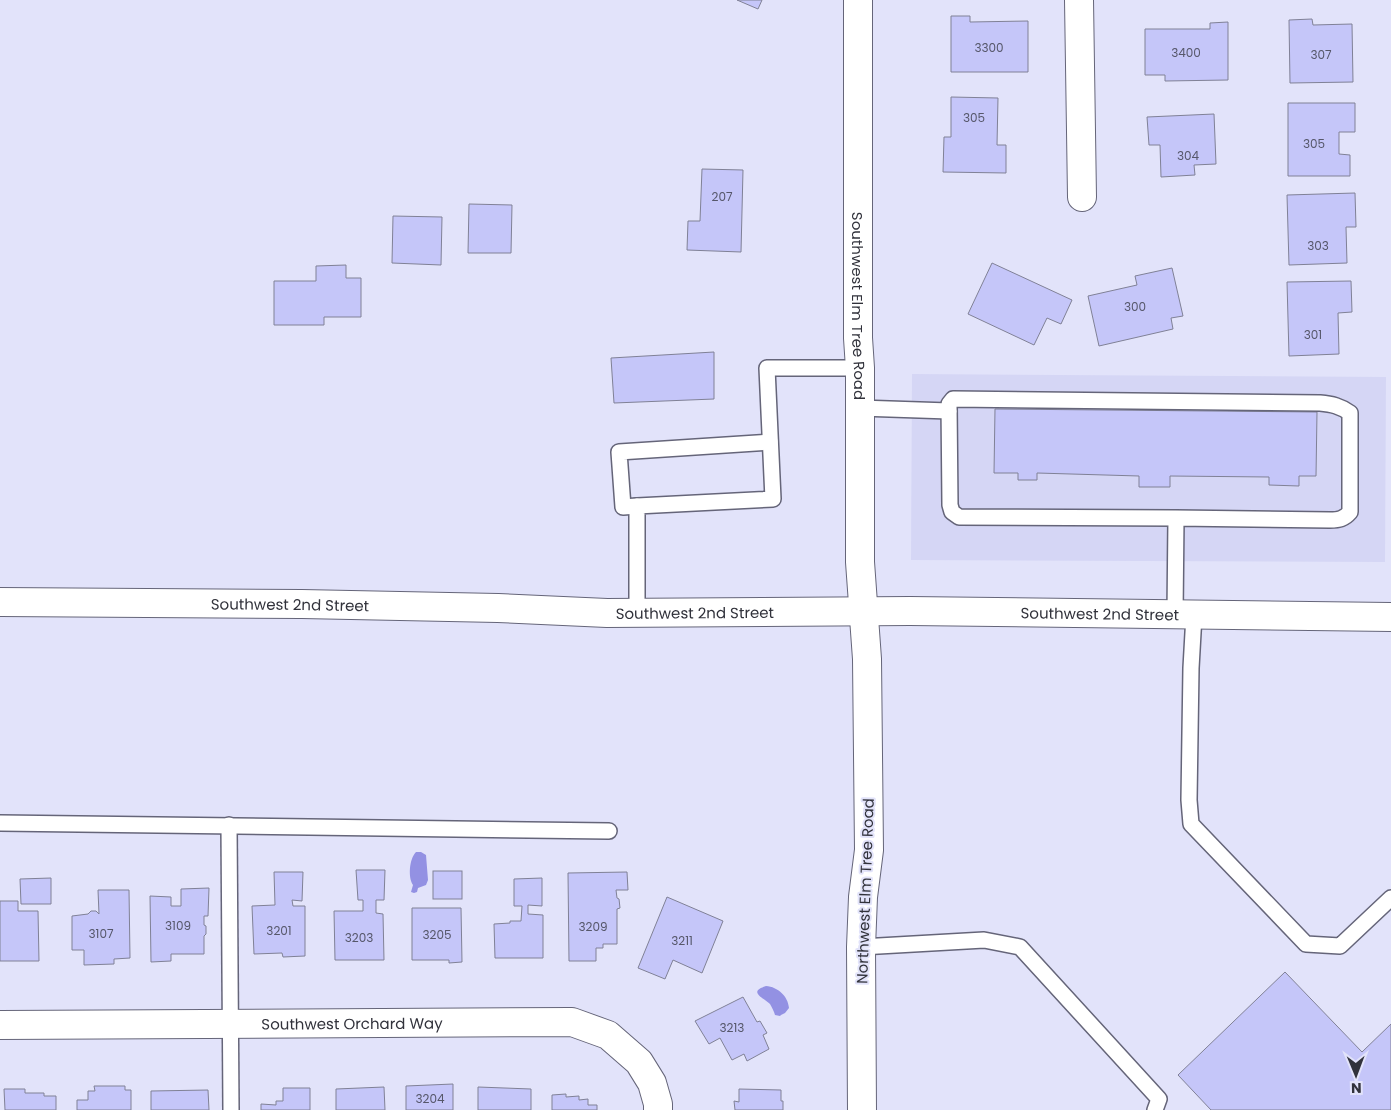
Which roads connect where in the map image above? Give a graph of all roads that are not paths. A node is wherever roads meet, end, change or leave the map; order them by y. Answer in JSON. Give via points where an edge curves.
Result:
{"nodes":[{"id":1,"x":858,"y":0,"type":"edge"},
{"id":2,"x":1079,"y":0,"type":"edge"},
{"id":3,"x":1082,"y":197,"type":"dead end"},
{"id":4,"x":860,"y":368,"type":"junction"},
{"id":5,"x":860,"y":408,"type":"junction"},
{"id":6,"x":949,"y":411,"type":"junction"},
{"id":7,"x":770,"y":442,"type":"junction"},
{"id":8,"x":637,"y":506,"type":"junction"},
{"id":9,"x":1176,"y":518,"type":"junction"},
{"id":10,"x":0,"y":602,"type":"edge"},
{"id":11,"x":863,"y":612,"type":"junction"},
{"id":12,"x":637,"y":614,"type":"junction"},
{"id":13,"x":1184,"y":615,"type":"junction"},
{"id":14,"x":1391,"y":617,"type":"edge"},
{"id":15,"x":0,"y":823,"type":"edge"},
{"id":16,"x":229,"y":825,"type":"junction"},
{"id":17,"x":609,"y":831,"type":"dead end"},
{"id":18,"x":1391,"y":898,"type":"edge"},
{"id":19,"x":861,"y":947,"type":"junction"},
{"id":20,"x":231,"y":1024,"type":"junction"},
{"id":21,"x":0,"y":1025,"type":"edge"},
{"id":22,"x":231,"y":1110,"type":"edge"},
{"id":23,"x":658,"y":1110,"type":"edge"},
{"id":24,"x":862,"y":1110,"type":"edge"},
{"id":25,"x":1155,"y":1110,"type":"edge"}],
"edges":[{"from":1,"to":4,"type":"street","name":"Southwest Elm Tree Road"},
{"from":2,"to":3,"type":"street"},
{"from":4,"to":5,"type":"street","name":"Southwest Elm Tree Road"},
{"from":4,"to":7,"type":"lane","via":[[768,368]]},
{"from":5,"to":6,"type":"lane"},
{"from":5,"to":11,"type":"street","name":"Southwest Elm Tree Road"},
{"from":6,"to":9,"type":"lane","via":[[950,505],[952,512],[959,517]]},
{"from":6,"to":9,"type":"lane","via":[[953,399],[1320,403],[1334,405],[1350,413],[1350,512],[1345,517],[1340,520]]},
{"from":7,"to":8,"type":"lane","via":[[773,499]]},
{"from":7,"to":8,"type":"lane","via":[[619,452],[623,507]]},
{"from":8,"to":12,"type":"lane"},
{"from":9,"to":13,"type":"lane"},
{"from":10,"to":12,"type":"street","name":"Southwest 2nd Street","via":[[302,604]]},
{"from":11,"to":12,"type":"street","name":"Southwest 2nd Street"},
{"from":11,"to":13,"type":"street","name":"Southwest 2nd Street"},
{"from":11,"to":19,"type":"street","name":"Northwest Elm Tree Road","via":[[867,668],[869,850]]},
{"from":13,"to":14,"type":"street","name":"Southwest 2nd Street"},
{"from":13,"to":18,"type":"lane","via":[[1191,668],[1188,800],[1191,824],[1306,944],[1340,946]]},
{"from":15,"to":16,"type":"lane"},
{"from":16,"to":17,"type":"lane"},
{"from":16,"to":20,"type":"lane"},
{"from":19,"to":24,"type":"street","name":"Northwest Elm Tree Road"},
{"from":19,"to":25,"type":"lane","via":[[984,940],[1020,947],[1158,1099]]},
{"from":20,"to":21,"type":"street","name":"Southwest Orchard Way"},
{"from":20,"to":22,"type":"lane"},
{"from":20,"to":23,"type":"street","name":"Southwest Orchard Way","via":[[572,1022],[608,1035],[639,1062],[652,1083]]}]}
